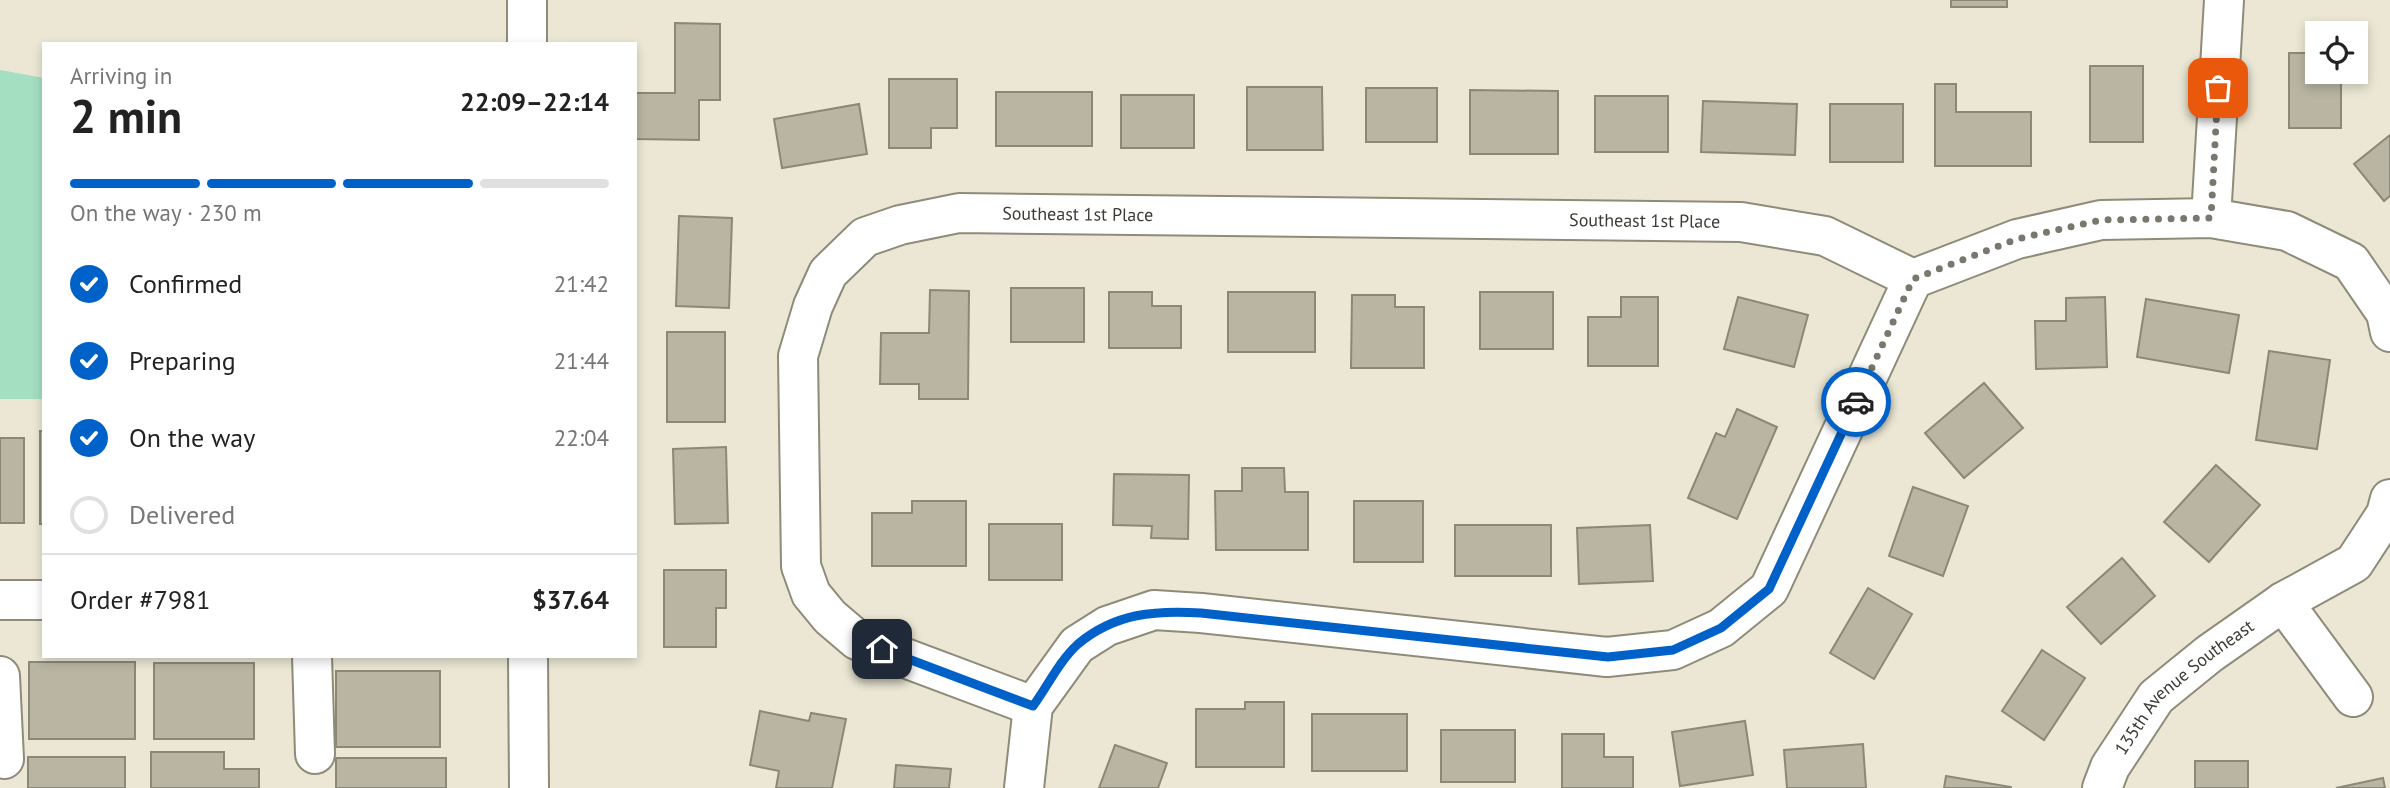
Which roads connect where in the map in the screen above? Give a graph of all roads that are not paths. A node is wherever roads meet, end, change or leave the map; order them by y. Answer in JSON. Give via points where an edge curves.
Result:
{"nodes":[{"id":1,"x":527,"y":0,"type":"edge"},
{"id":2,"x":2224,"y":0,"type":"edge"},
{"id":3,"x":527,"y":42,"type":"edge"},
{"id":4,"x":2211,"y":218,"type":"junction"},
{"id":5,"x":1913,"y":279,"type":"junction"},
{"id":6,"x":2390,"y":332,"type":"edge"},
{"id":7,"x":2390,"y":499,"type":"edge"},
{"id":8,"x":0,"y":600,"type":"edge"},
{"id":9,"x":42,"y":600,"type":"edge"},
{"id":10,"x":2283,"y":602,"type":"junction"},
{"id":11,"x":312,"y":658,"type":"edge"},
{"id":12,"x":528,"y":658,"type":"edge"},
{"id":13,"x":0,"y":676,"type":"edge"},
{"id":14,"x":2353,"y":697,"type":"dead end"},
{"id":15,"x":1033,"y":706,"type":"junction"},
{"id":16,"x":315,"y":754,"type":"dead end"},
{"id":17,"x":4,"y":759,"type":"dead end"},
{"id":18,"x":529,"y":788,"type":"edge"},
{"id":19,"x":1024,"y":788,"type":"edge"},
{"id":20,"x":2102,"y":788,"type":"edge"}],
"edges":[{"from":1,"to":3,"type":"street"},
{"from":2,"to":4,"type":"street"},
{"from":4,"to":5,"type":"street","via":[[2101,220],[2017,239]]},
{"from":4,"to":6,"type":"street","via":[[2287,231],[2351,262],[2386,313]]},
{"from":5,"to":15,"type":"street","via":[[1769,589],[1721,628],[1673,650],[1608,657],[1154,610],[1107,626],[1077,645]]},
{"from":5,"to":15,"type":"street","name":"Southeast 1st Place","via":[[1825,236],[1741,222],[959,213],[865,237],[828,273],[798,356],[801,566],[811,594],[857,640]]},
{"from":7,"to":10,"type":"street","name":"135th Avenue Southeast","via":[[2386,514],[2354,563]]},
{"from":8,"to":9,"type":"street"},
{"from":10,"to":14,"type":"street"},
{"from":10,"to":20,"type":"street","name":"135th Avenue Southeast","via":[[2156,697],[2110,767]]},
{"from":11,"to":16,"type":"street"},
{"from":12,"to":18,"type":"street"},
{"from":13,"to":17,"type":"street"},
{"from":15,"to":19,"type":"street"}]}
